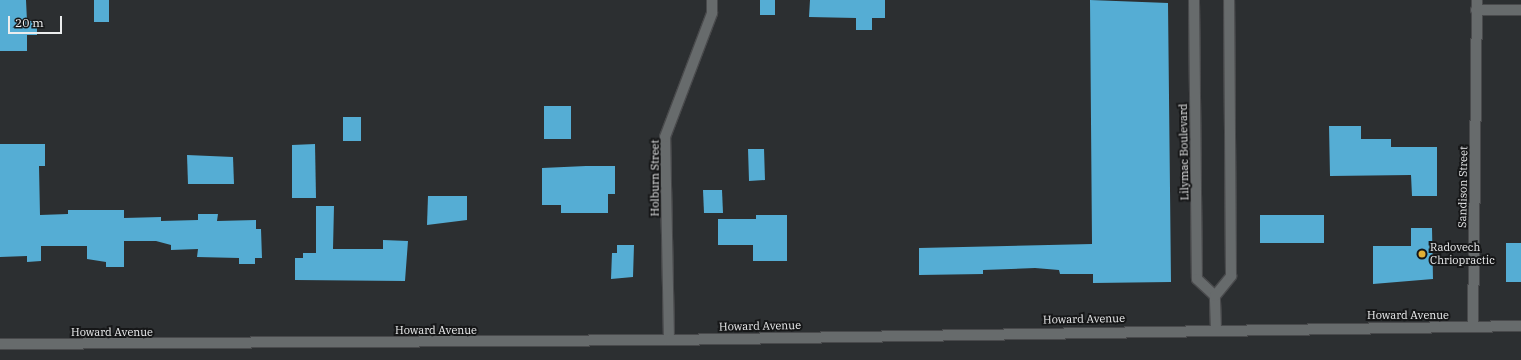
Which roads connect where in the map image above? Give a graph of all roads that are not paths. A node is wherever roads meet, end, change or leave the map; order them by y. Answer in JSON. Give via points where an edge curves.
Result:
{"nodes":[{"id":1,"x":712,"y":0,"type":"edge"},
{"id":2,"x":1194,"y":0,"type":"edge"},
{"id":3,"x":1229,"y":0,"type":"edge"},
{"id":4,"x":1476,"y":5,"type":"edge"},
{"id":5,"x":1521,"y":10,"type":"edge"},
{"id":6,"x":1215,"y":296,"type":"junction"},
{"id":7,"x":1521,"y":326,"type":"edge"},
{"id":8,"x":1473,"y":327,"type":"junction"},
{"id":9,"x":1216,"y":329,"type":"junction"},
{"id":10,"x":669,"y":340,"type":"junction"},
{"id":11,"x":0,"y":344,"type":"edge"}],
"edges":[{"from":1,"to":10,"type":"street","name":"Holburn Street","via":[[712,14],[665,137]]},
{"from":2,"to":6,"type":"street","name":"Lilymac Boulevard","via":[[1198,279]]},
{"from":3,"to":6,"type":"street","via":[[1231,276]]},
{"from":4,"to":5,"type":"street"},
{"from":4,"to":8,"type":"street","name":"Sandison Street"},
{"from":6,"to":9,"type":"street"},
{"from":7,"to":8,"type":"street","name":"Howard Avenue"},
{"from":8,"to":9,"type":"street","name":"Howard Avenue"},
{"from":9,"to":10,"type":"street","name":"Howard Avenue"},
{"from":10,"to":11,"type":"street","name":"Howard Avenue"}]}
